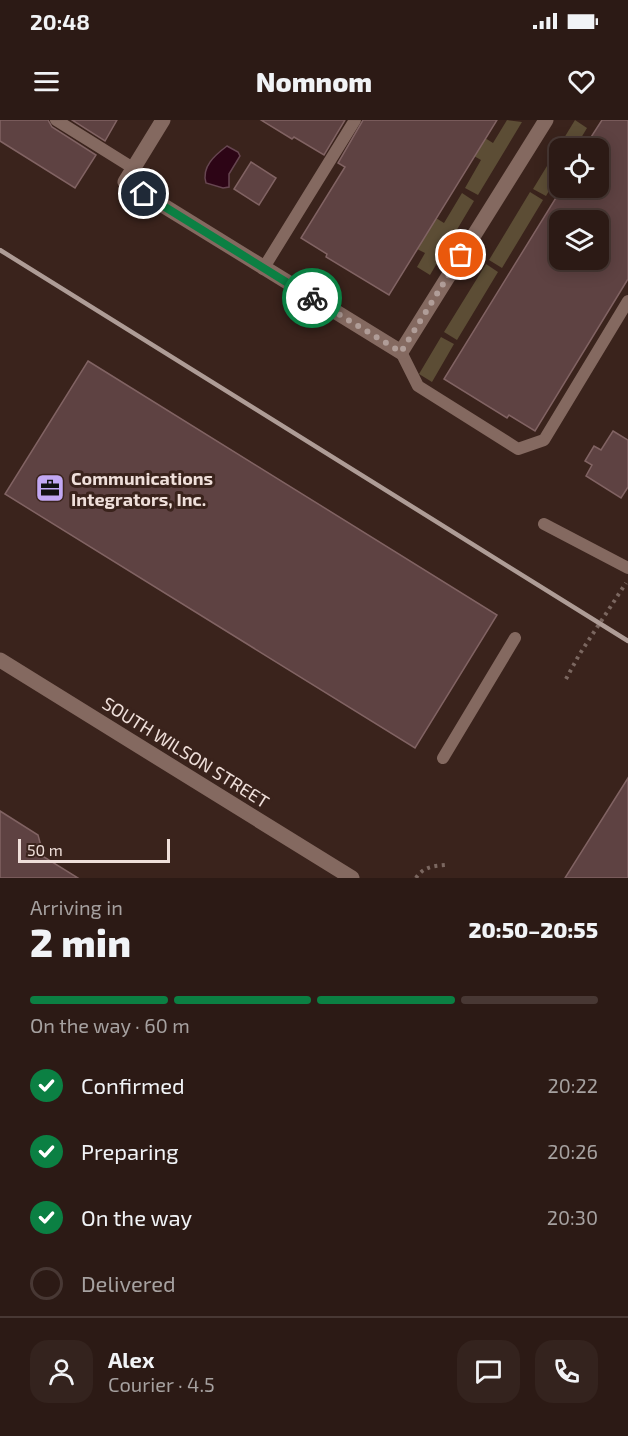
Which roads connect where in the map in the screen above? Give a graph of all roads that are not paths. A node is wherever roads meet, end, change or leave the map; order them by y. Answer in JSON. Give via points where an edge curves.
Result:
{"nodes":[{"id":1,"x":56,"y":120,"type":"edge"},
{"id":2,"x":163,"y":120,"type":"edge"},
{"id":3,"x":355,"y":120,"type":"edge"},
{"id":4,"x":546,"y":120,"type":"edge"},
{"id":5,"x":133,"y":168,"type":"junction"},
{"id":6,"x":263,"y":268,"type":"junction"},
{"id":7,"x":628,"y":302,"type":"edge"},
{"id":8,"x":401,"y":352,"type":"junction"},
{"id":9,"x":544,"y":524,"type":"dead end"},
{"id":10,"x":628,"y":568,"type":"edge"},
{"id":11,"x":514,"y":638,"type":"dead end"},
{"id":12,"x":0,"y":660,"type":"edge"},
{"id":13,"x":443,"y":758,"type":"dead end"},
{"id":14,"x":352,"y":878,"type":"edge"}],
"edges":[{"from":1,"to":5,"type":"lane"},
{"from":2,"to":5,"type":"street"},
{"from":3,"to":6,"type":"lane"},
{"from":4,"to":8,"type":"street"},
{"from":5,"to":6,"type":"street","via":[[125,182]]},
{"from":6,"to":8,"type":"street"},
{"from":7,"to":8,"type":"lane","via":[[544,440],[518,449],[418,386]]},
{"from":9,"to":10,"type":"lane"},
{"from":11,"to":13,"type":"lane"},
{"from":12,"to":14,"type":"street","name":"SOUTH WILSON STREET"}]}
